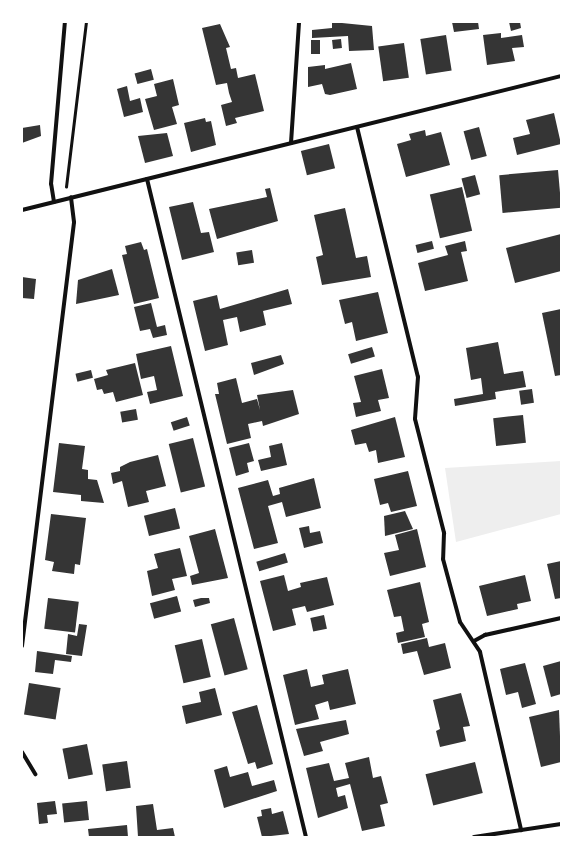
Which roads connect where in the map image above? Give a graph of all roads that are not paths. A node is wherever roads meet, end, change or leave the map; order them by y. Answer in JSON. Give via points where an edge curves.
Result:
{"nodes":[{"id":1,"x":65,"y":22,"type":"edge"},
{"id":2,"x":299,"y":22,"type":"edge"},
{"id":3,"x":561,"y":76,"type":"edge"},
{"id":4,"x":357,"y":127,"type":"junction"},
{"id":5,"x":291,"y":143,"type":"junction"},
{"id":6,"x":147,"y":179,"type":"junction"},
{"id":7,"x":72,"y":198,"type":"junction"},
{"id":8,"x":54,"y":202,"type":"junction"},
{"id":9,"x":22,"y":210,"type":"edge"},
{"id":10,"x":561,"y":618,"type":"edge"},
{"id":11,"x":474,"y":641,"type":"junction"},
{"id":12,"x":22,"y":646,"type":"edge"},
{"id":13,"x":22,"y":752,"type":"edge"},
{"id":14,"x":35,"y":774,"type":"dead end"},
{"id":15,"x":561,"y":824,"type":"edge"},
{"id":16,"x":521,"y":830,"type":"junction"},
{"id":17,"x":306,"y":837,"type":"edge"},
{"id":18,"x":474,"y":837,"type":"edge"}],
"edges":[{"from":1,"to":8,"type":"street","via":[[51,184]]},
{"from":2,"to":5,"type":"street"},
{"from":3,"to":4,"type":"street"},
{"from":4,"to":5,"type":"street"},
{"from":4,"to":11,"type":"street","via":[[418,377],[415,419],[444,533],[444,559],[460,622]]},
{"from":5,"to":6,"type":"street"},
{"from":6,"to":7,"type":"street"},
{"from":6,"to":17,"type":"street"},
{"from":7,"to":8,"type":"street"},
{"from":7,"to":12,"type":"street","via":[[74,222]]},
{"from":8,"to":9,"type":"street"},
{"from":10,"to":11,"type":"street","via":[[485,635]]},
{"from":11,"to":16,"type":"street","via":[[480,652]]},
{"from":13,"to":14,"type":"street"},
{"from":15,"to":16,"type":"street"},
{"from":16,"to":18,"type":"street"}]}
